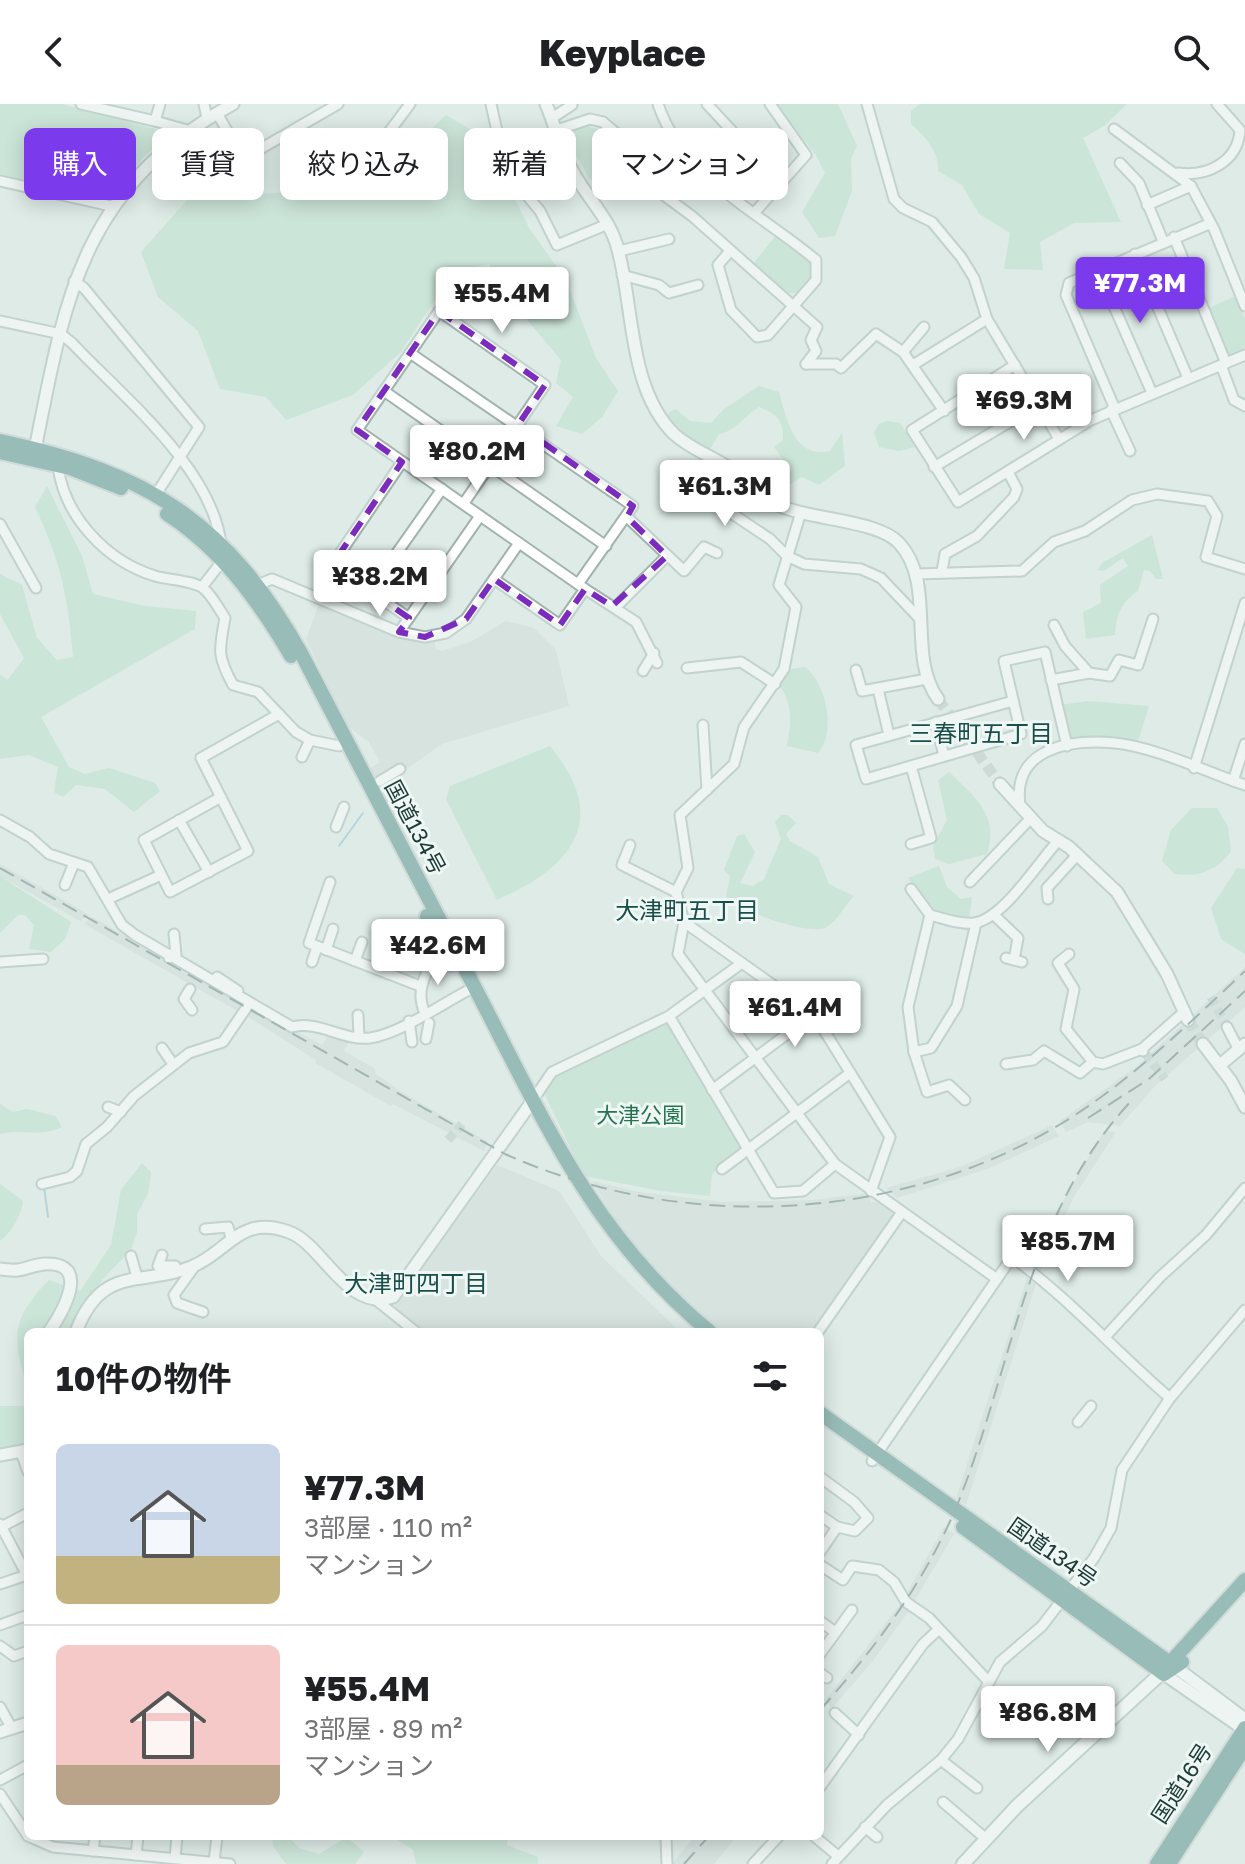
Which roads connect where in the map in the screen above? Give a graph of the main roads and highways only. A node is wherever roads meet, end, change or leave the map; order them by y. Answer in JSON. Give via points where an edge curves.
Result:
{"nodes":[{"id":1,"x":0,"y":441,"type":"edge"},
{"id":2,"x":0,"y":452,"type":"edge"},
{"id":3,"x":35,"y":454,"type":"junction"},
{"id":4,"x":222,"y":552,"type":"junction"},
{"id":5,"x":254,"y":587,"type":"junction"},
{"id":6,"x":530,"y":1105,"type":"junction"},
{"id":7,"x":691,"y":1328,"type":"edge"},
{"id":8,"x":706,"y":1328,"type":"edge"},
{"id":9,"x":824,"y":1416,"type":"edge"},
{"id":10,"x":824,"y":1426,"type":"edge"},
{"id":11,"x":875,"y":1457,"type":"junction"},
{"id":12,"x":1245,"y":1580,"type":"edge"},
{"id":13,"x":1245,"y":1594,"type":"edge"},
{"id":14,"x":1170,"y":1668,"type":"junction"},
{"id":15,"x":1245,"y":1729,"type":"edge"},
{"id":16,"x":1245,"y":1747,"type":"edge"},
{"id":17,"x":963,"y":1864,"type":"edge"},
{"id":18,"x":1157,"y":1864,"type":"edge"},
{"id":19,"x":1169,"y":1864,"type":"edge"}],
"edges":[{"from":1,"to":3,"type":"highway","name":"国道134号"},
{"from":2,"to":3,"type":"highway","name":"国道134号"},
{"from":3,"to":4,"type":"highway","name":"国道134号","via":[[149,502]]},
{"from":3,"to":4,"type":"highway","name":"国道134号","via":[[107,470],[188,515]]},
{"from":4,"to":5,"type":"highway","name":"国道134号"},
{"from":5,"to":6,"type":"highway","name":"国道134号"},
{"from":5,"to":6,"type":"highway","name":"国道134号","via":[[302,655]]},
{"from":6,"to":7,"type":"highway","name":"国道134号","via":[[560,1173],[596,1226],[647,1287]]},
{"from":6,"to":8,"type":"highway","name":"国道134号","via":[[604,1221],[653,1281]]},
{"from":9,"to":11,"type":"highway","name":"国道134号"},
{"from":10,"to":11,"type":"highway","name":"国道134号"},
{"from":11,"to":14,"type":"highway","name":"国道134号"},
{"from":12,"to":14,"type":"highway"},
{"from":13,"to":14,"type":"highway"},
{"from":14,"to":17,"type":"main road"},
{"from":15,"to":18,"type":"highway","name":"国道16号"},
{"from":16,"to":19,"type":"highway","name":"国道16号"}]}
